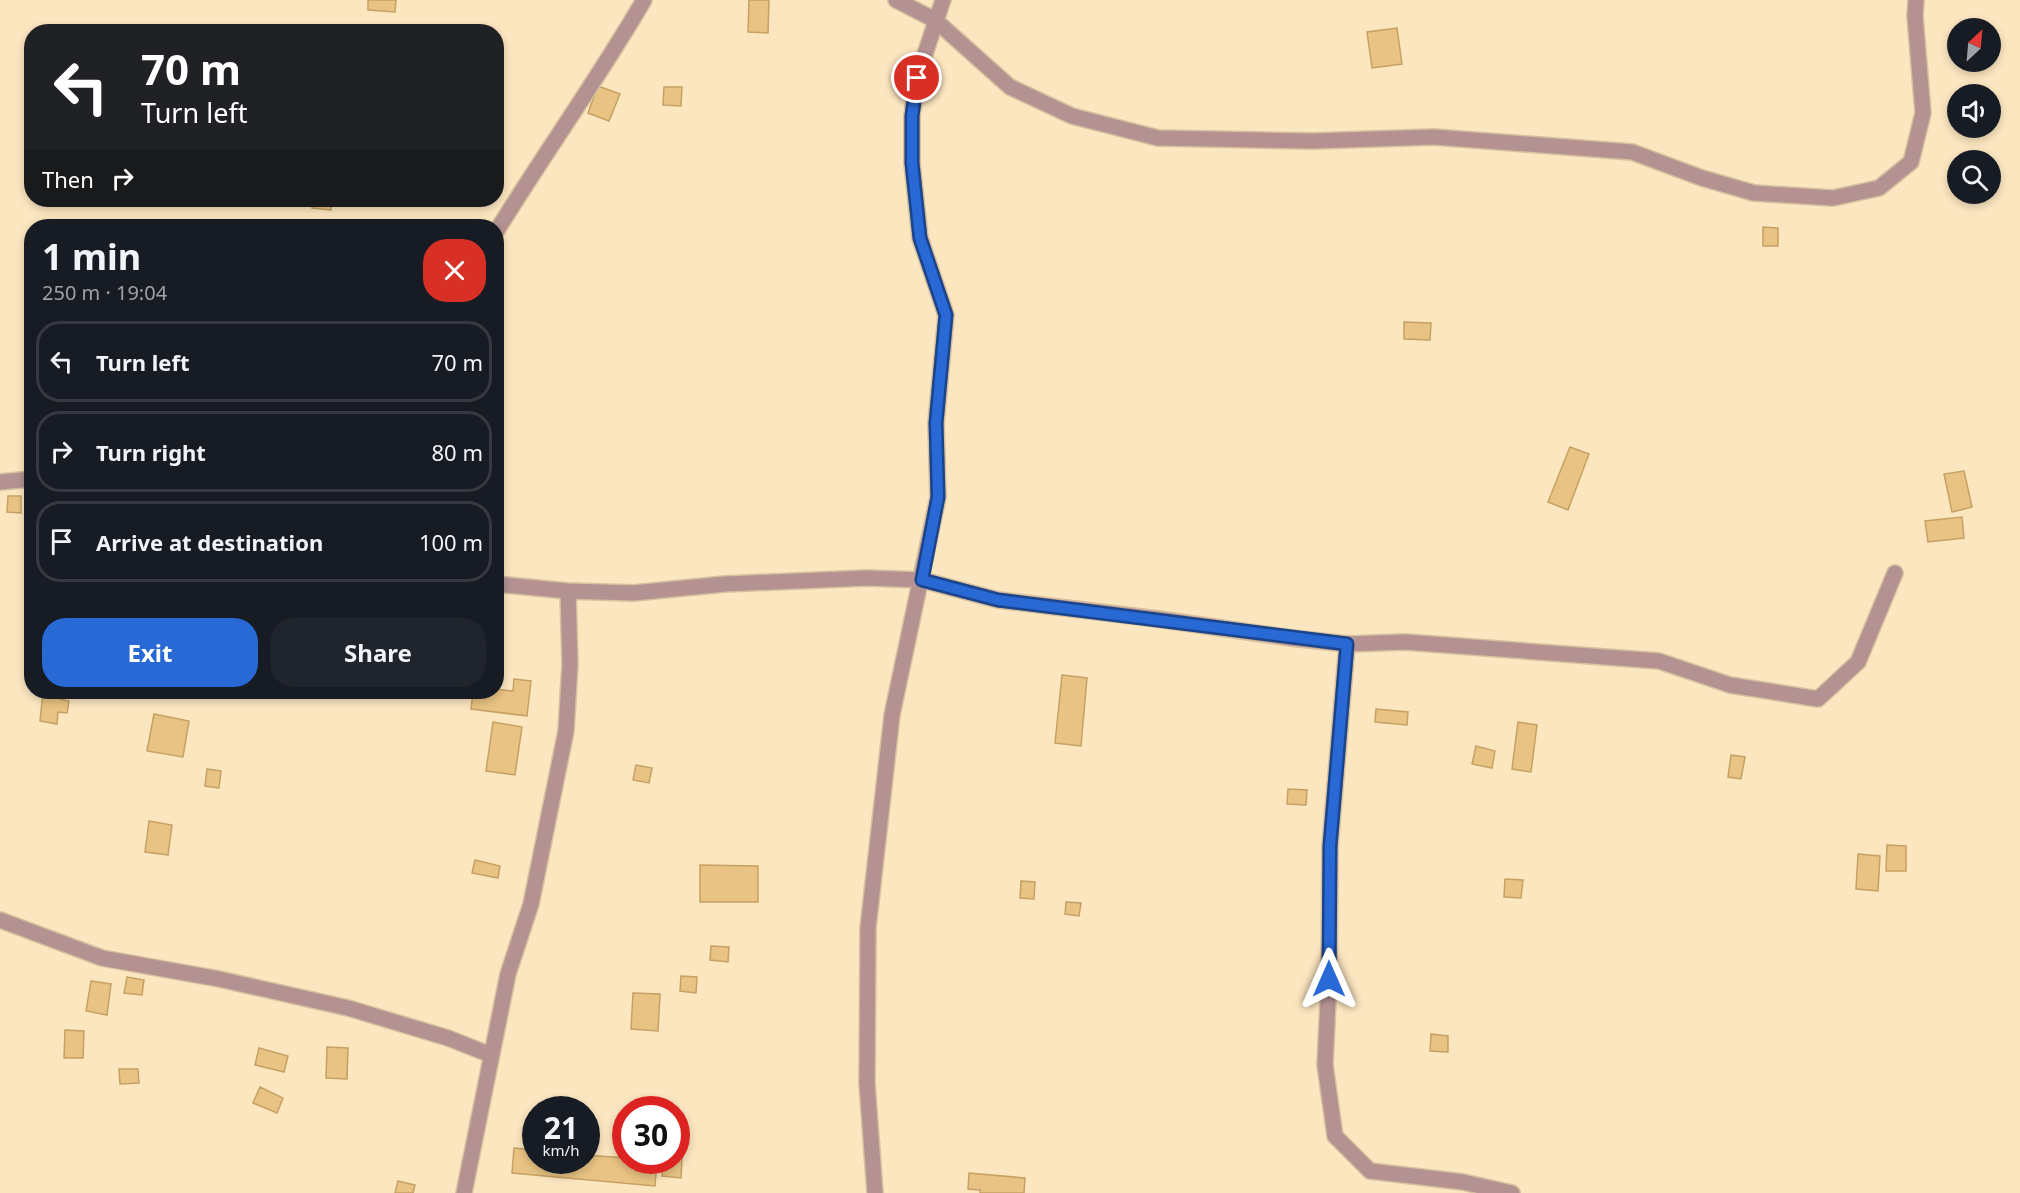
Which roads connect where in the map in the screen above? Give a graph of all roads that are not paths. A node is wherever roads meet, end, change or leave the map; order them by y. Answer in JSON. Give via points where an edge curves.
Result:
{"nodes":[{"id":1,"x":644,"y":0,"type":"edge"},
{"id":2,"x":896,"y":0,"type":"edge"},
{"id":3,"x":942,"y":0,"type":"edge"},
{"id":4,"x":1916,"y":0,"type":"edge"},
{"id":5,"x":935,"y":20,"type":"junction"},
{"id":6,"x":504,"y":219,"type":"edge"},
{"id":7,"x":24,"y":480,"type":"edge"},
{"id":8,"x":0,"y":482,"type":"edge"},
{"id":9,"x":1895,"y":573,"type":"dead end"},
{"id":10,"x":922,"y":580,"type":"junction"},
{"id":11,"x":504,"y":585,"type":"edge"},
{"id":12,"x":568,"y":591,"type":"junction"},
{"id":13,"x":1347,"y":644,"type":"junction"},
{"id":14,"x":0,"y":920,"type":"edge"},
{"id":15,"x":491,"y":1055,"type":"junction"},
{"id":16,"x":464,"y":1193,"type":"edge"},
{"id":17,"x":875,"y":1193,"type":"edge"},
{"id":18,"x":1512,"y":1193,"type":"edge"}],
"edges":[{"from":1,"to":6,"type":"street"},
{"from":2,"to":5,"type":"street"},
{"from":3,"to":5,"type":"street"},
{"from":4,"to":5,"type":"street","via":[[1923,113],[1911,162],[1879,188],[1833,198],[1754,193],[1632,152],[1434,137],[1313,141],[1158,138],[1072,116],[1010,87]]},
{"from":5,"to":10,"type":"street","via":[[917,78],[912,116],[912,163],[920,238],[946,315],[936,423],[938,497]]},
{"from":7,"to":8,"type":"street"},
{"from":9,"to":13,"type":"street","via":[[1858,662],[1818,699],[1731,685],[1659,661],[1405,642]]},
{"from":10,"to":12,"type":"street","via":[[867,578],[725,584],[633,593]]},
{"from":10,"to":13,"type":"street","via":[[998,600]]},
{"from":10,"to":17,"type":"street","via":[[892,715],[868,928],[867,1083]]},
{"from":11,"to":12,"type":"street"},
{"from":12,"to":15,"type":"street","via":[[570,664],[566,731],[531,904],[508,974]]},
{"from":13,"to":18,"type":"street","via":[[1330,846],[1325,1065],[1335,1136],[1370,1171],[1463,1182]]},
{"from":14,"to":15,"type":"street","via":[[102,958],[348,1008]]},
{"from":15,"to":16,"type":"street"}]}
